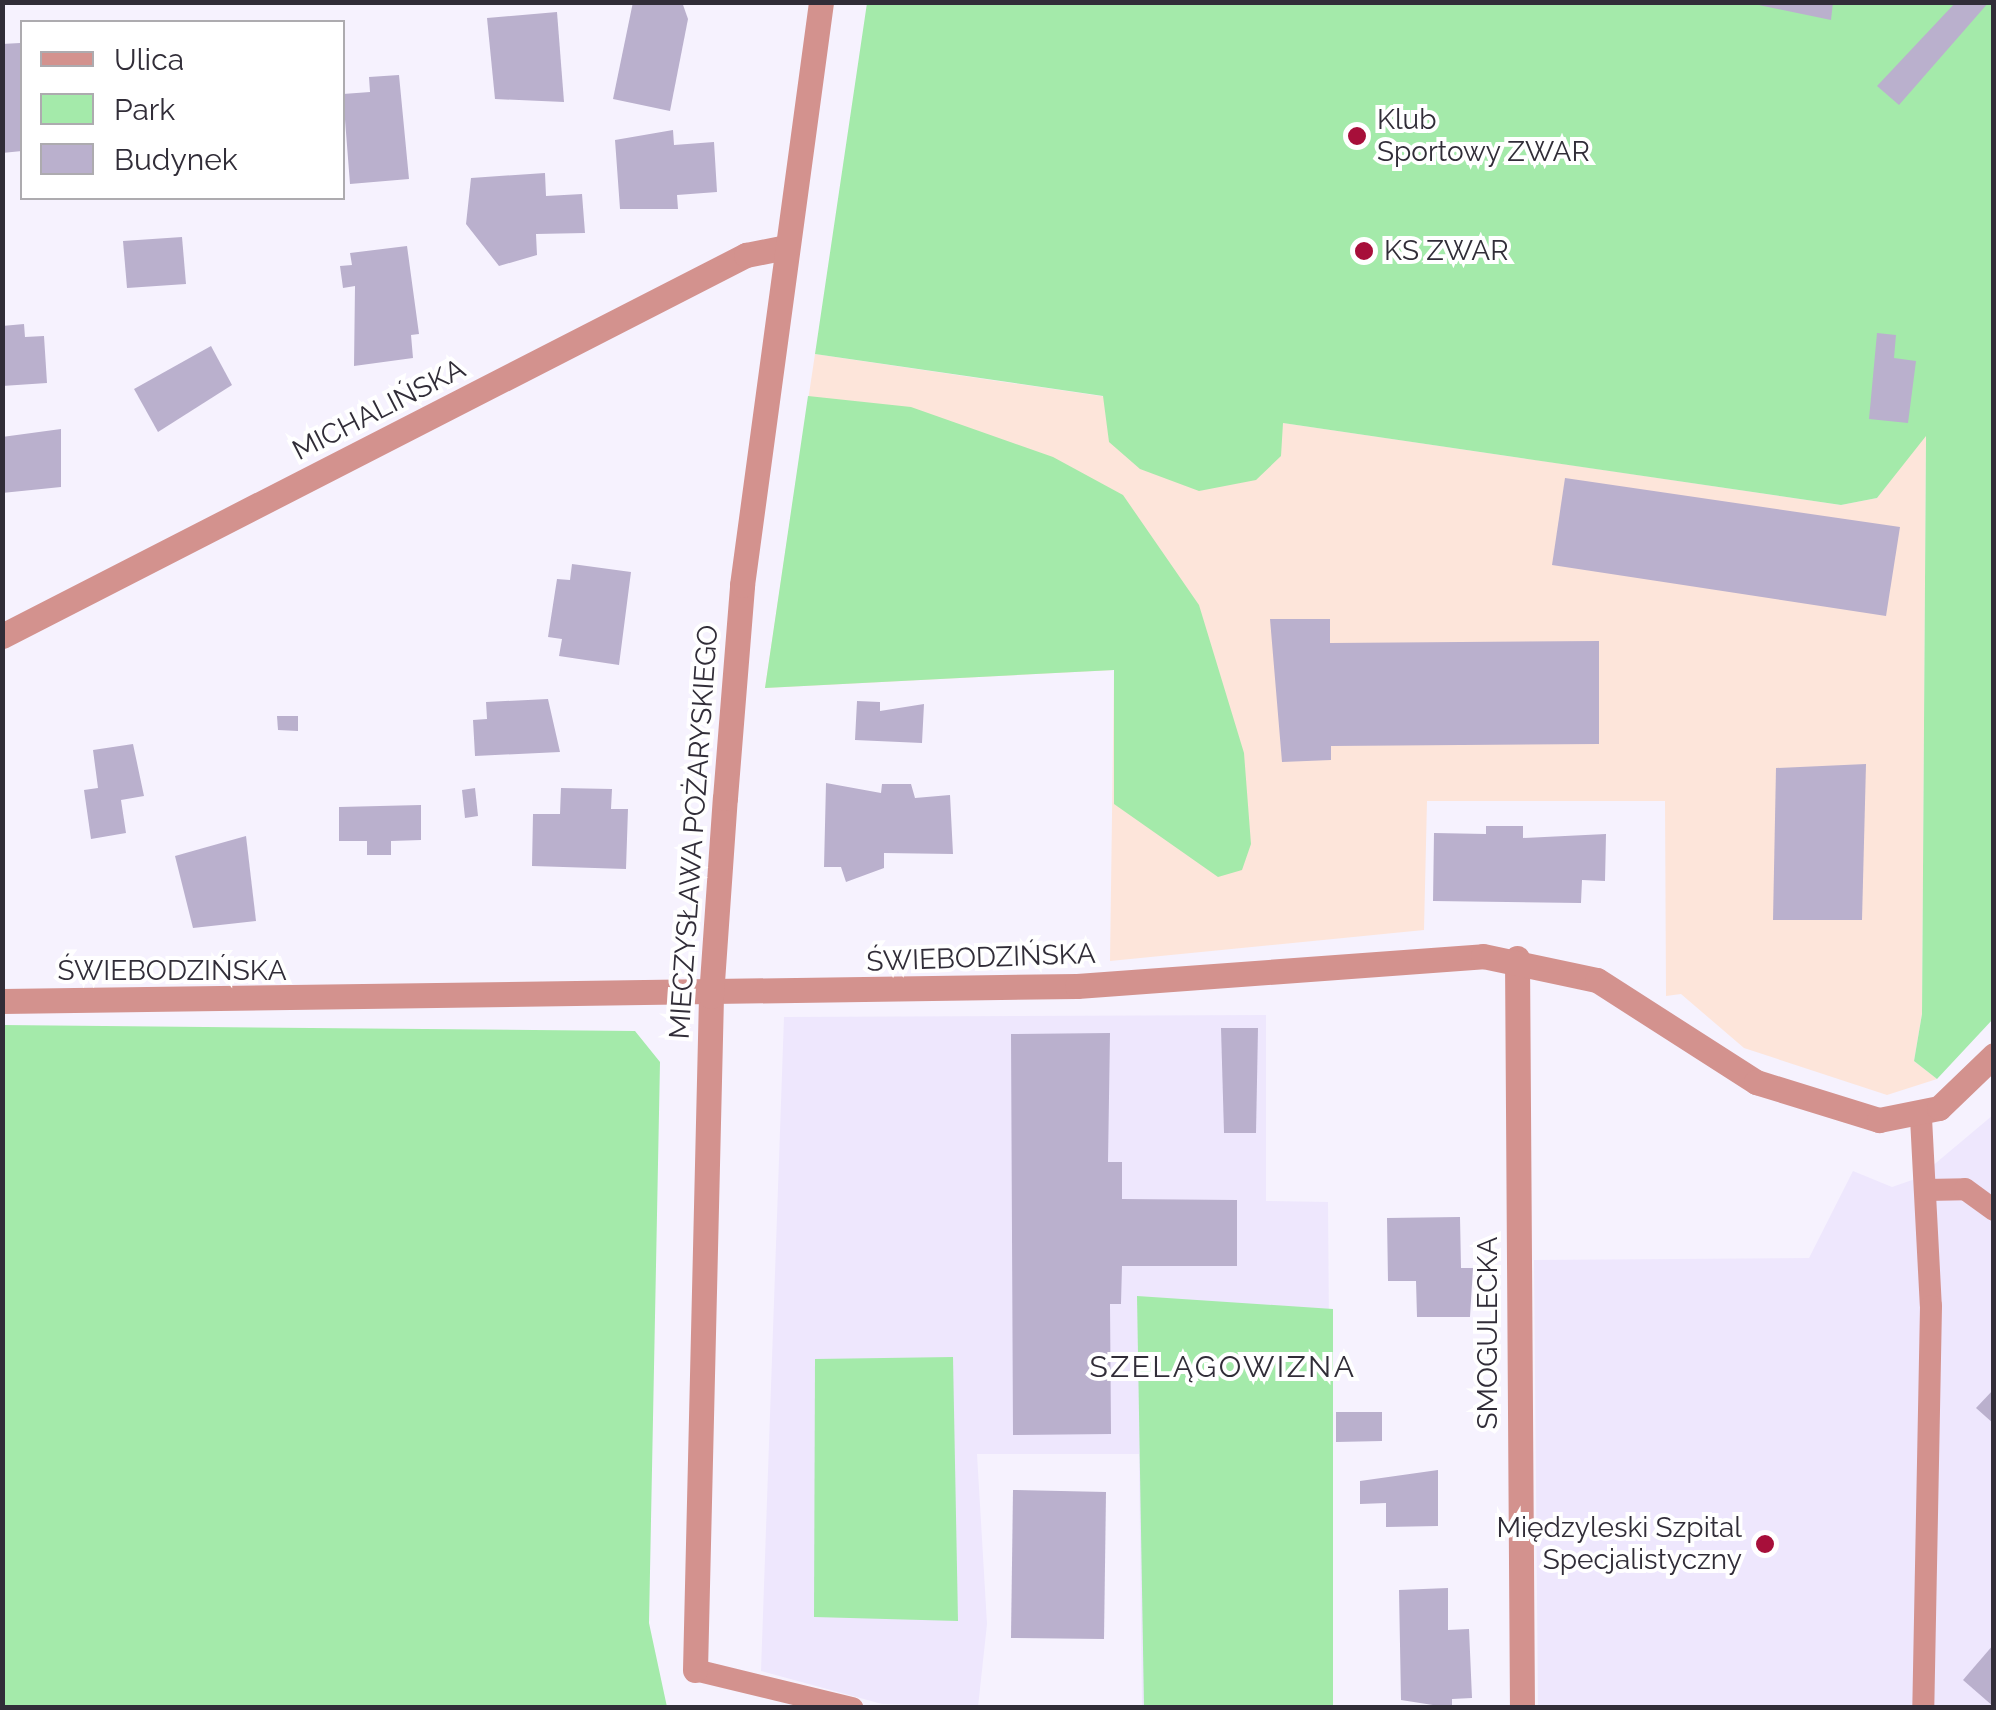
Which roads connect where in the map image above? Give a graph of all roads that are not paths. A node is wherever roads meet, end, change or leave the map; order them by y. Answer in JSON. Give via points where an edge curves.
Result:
{"nodes":[{"id":1,"x":820,"y":2,"type":"edge"},
{"id":2,"x":786,"y":247,"type":"junction"},
{"id":3,"x":2,"y":636,"type":"edge"},
{"id":4,"x":1517,"y":958,"type":"junction"},
{"id":5,"x":711,"y":996,"type":"junction"},
{"id":6,"x":2,"y":1001,"type":"edge"},
{"id":7,"x":1994,"y":1055,"type":"edge"},
{"id":8,"x":1921,"y":1118,"type":"junction"},
{"id":9,"x":1926,"y":1190,"type":"junction"},
{"id":10,"x":1994,"y":1210,"type":"edge"},
{"id":11,"x":694,"y":1670,"type":"joint"},
{"id":12,"x":852,"y":1708,"type":"edge"},
{"id":13,"x":1522,"y":1708,"type":"edge"},
{"id":14,"x":1923,"y":1708,"type":"edge"}],
"edges":[{"from":1,"to":2,"type":"street","name":"MIECZYSŁAWA POŻARYSKIEGO"},
{"from":2,"to":3,"type":"street","name":"MICHALIŃSKA","via":[[746,255]]},
{"from":2,"to":5,"type":"street","name":"MIECZYSŁAWA POŻARYSKIEGO","via":[[742,584]]},
{"from":4,"to":5,"type":"street","name":"ŚWIEBODZIŃSKA","via":[[1077,986]]},
{"from":4,"to":8,"type":"street","name":"ŚWIEBODZIŃSKA","via":[[1597,980],[1725,1066],[1794,1099],[1879,1120]]},
{"from":4,"to":13,"type":"street","name":"SMOGULECKA"},
{"from":5,"to":6,"type":"street","name":"ŚWIEBODZIŃSKA"},
{"from":5,"to":11,"type":"street","name":"MIECZYSŁAWA POŻARYSKIEGO"},
{"from":7,"to":8,"type":"street"},
{"from":8,"to":9,"type":"lane"},
{"from":9,"to":10,"type":"lane","via":[[1965,1189]]},
{"from":9,"to":14,"type":"lane"},
{"from":11,"to":12,"type":"lane"}]}
